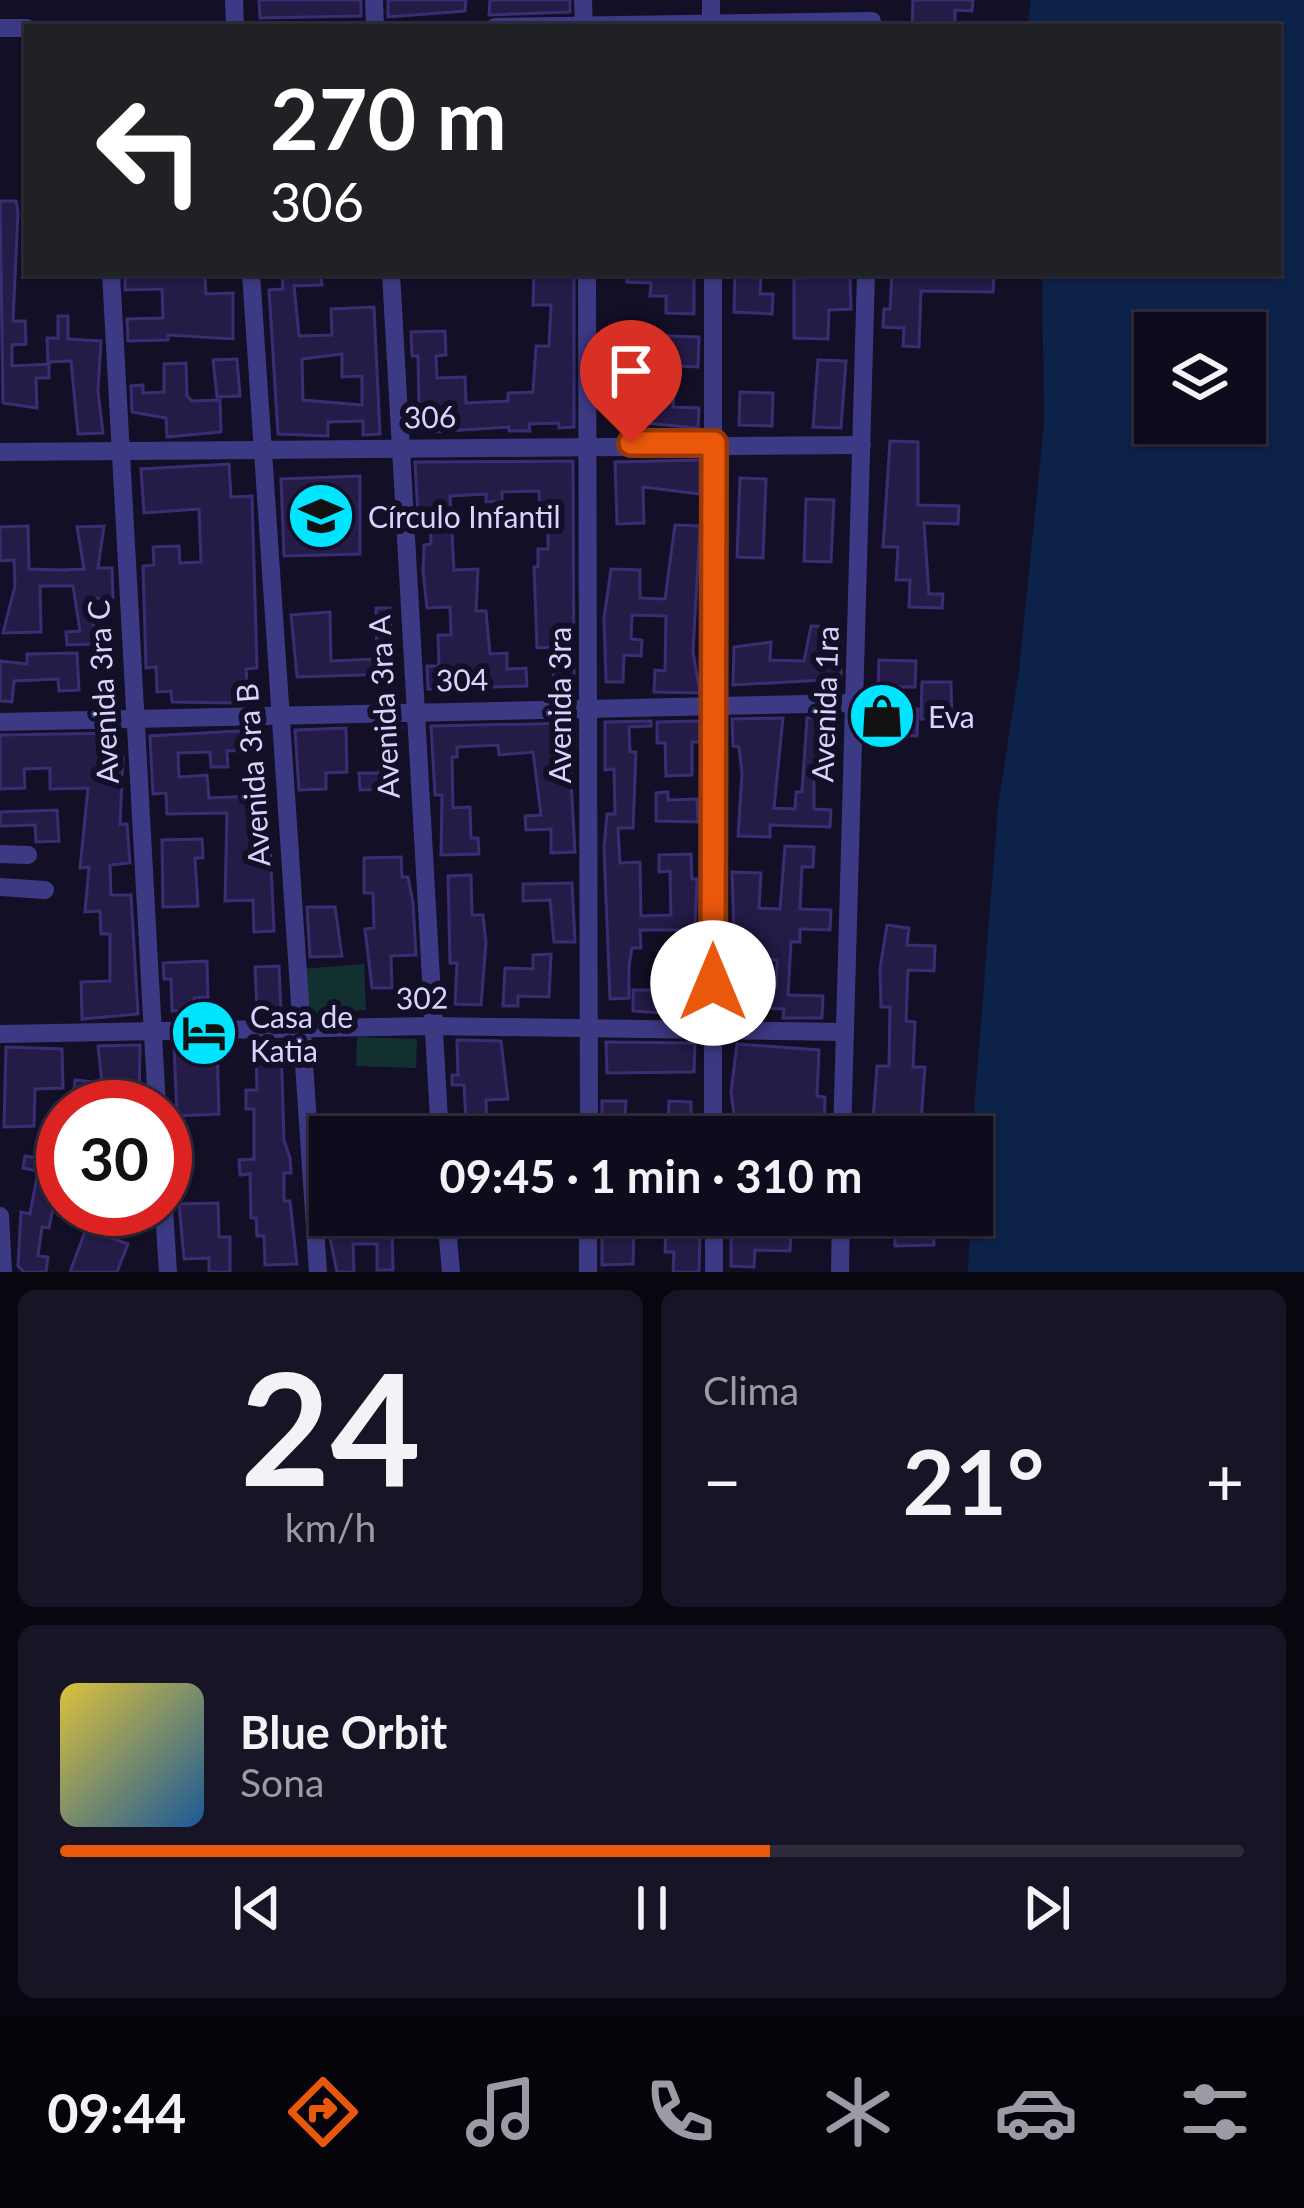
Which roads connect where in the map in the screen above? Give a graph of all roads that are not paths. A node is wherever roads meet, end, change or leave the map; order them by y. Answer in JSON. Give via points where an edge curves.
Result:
{"nodes":[{"id":1,"x":872,"y":0,"type":"edge"},
{"id":2,"x":872,"y":24,"type":"edge"},
{"id":3,"x":111,"y":276,"type":"edge"},
{"id":4,"x":251,"y":276,"type":"edge"},
{"id":5,"x":391,"y":276,"type":"edge"},
{"id":6,"x":587,"y":276,"type":"edge"},
{"id":7,"x":713,"y":276,"type":"edge"},
{"id":8,"x":866,"y":276,"type":"edge"},
{"id":9,"x":590,"y":443,"type":"junction"},
{"id":10,"x":714,"y":443,"type":"junction"},
{"id":11,"x":862,"y":445,"type":"junction"},
{"id":12,"x":400,"y":446,"type":"junction"},
{"id":13,"x":262,"y":449,"type":"junction"},
{"id":14,"x":120,"y":450,"type":"junction"},
{"id":15,"x":0,"y":452,"type":"edge"},
{"id":16,"x":715,"y":703,"type":"junction"},
{"id":17,"x":853,"y":703,"type":"junction"},
{"id":18,"x":588,"y":707,"type":"junction"},
{"id":19,"x":412,"y":710,"type":"junction"},
{"id":20,"x":278,"y":716,"type":"junction"},
{"id":21,"x":134,"y":720,"type":"junction"},
{"id":22,"x":0,"y":722,"type":"edge"},
{"id":23,"x":0,"y":854,"type":"edge"},
{"id":24,"x":28,"y":855,"type":"dead end"},
{"id":25,"x":0,"y":887,"type":"edge"},
{"id":26,"x":45,"y":890,"type":"dead end"},
{"id":27,"x":432,"y":1026,"type":"junction"},
{"id":28,"x":589,"y":1027,"type":"junction"},
{"id":29,"x":301,"y":1030,"type":"junction"},
{"id":30,"x":712,"y":1030,"type":"junction"},
{"id":31,"x":152,"y":1031,"type":"junction"},
{"id":32,"x":844,"y":1032,"type":"junction"},
{"id":33,"x":0,"y":1034,"type":"edge"},
{"id":34,"x":155,"y":1080,"type":"edge"},
{"id":35,"x":438,"y":1116,"type":"edge"},
{"id":36,"x":589,"y":1116,"type":"edge"},
{"id":37,"x":713,"y":1116,"type":"edge"},
{"id":38,"x":842,"y":1116,"type":"edge"},
{"id":39,"x":0,"y":1216,"type":"edge"},
{"id":40,"x":166,"y":1236,"type":"edge"},
{"id":41,"x":448,"y":1236,"type":"edge"},
{"id":42,"x":588,"y":1236,"type":"edge"},
{"id":43,"x":714,"y":1236,"type":"edge"},
{"id":44,"x":841,"y":1236,"type":"edge"},
{"id":45,"x":4,"y":1272,"type":"edge"},
{"id":46,"x":168,"y":1272,"type":"edge"},
{"id":47,"x":318,"y":1272,"type":"edge"},
{"id":48,"x":451,"y":1272,"type":"edge"},
{"id":49,"x":588,"y":1272,"type":"edge"},
{"id":50,"x":714,"y":1272,"type":"edge"},
{"id":51,"x":840,"y":1272,"type":"edge"}],
"edges":[{"from":1,"to":2,"type":"street"},
{"from":3,"to":14,"type":"street","name":"Avenida 3ra C"},
{"from":4,"to":13,"type":"street","name":"Avenida 3ra B"},
{"from":5,"to":12,"type":"street","name":"Avenida 3ra A"},
{"from":6,"to":9,"type":"street","name":"Avenida 3ra"},
{"from":7,"to":10,"type":"street"},
{"from":8,"to":11,"type":"street","name":"Avenida 1ra"},
{"from":9,"to":10,"type":"street","name":"306"},
{"from":9,"to":12,"type":"street","name":"306"},
{"from":9,"to":18,"type":"street","name":"Avenida 3ra"},
{"from":10,"to":11,"type":"street","name":"306"},
{"from":10,"to":16,"type":"street"},
{"from":11,"to":17,"type":"street","name":"Avenida 1ra"},
{"from":12,"to":13,"type":"street","name":"306"},
{"from":12,"to":19,"type":"street","name":"Avenida 3ra A"},
{"from":13,"to":14,"type":"street","name":"306"},
{"from":13,"to":20,"type":"street","name":"Avenida 3ra B"},
{"from":14,"to":15,"type":"street","name":"306"},
{"from":14,"to":21,"type":"street","name":"Avenida 3ra C"},
{"from":16,"to":17,"type":"street","name":"304"},
{"from":16,"to":18,"type":"street","name":"304"},
{"from":16,"to":30,"type":"street"},
{"from":17,"to":32,"type":"street","name":"Avenida 1ra"},
{"from":18,"to":19,"type":"street","name":"304"},
{"from":18,"to":28,"type":"street","name":"Avenida 3ra"},
{"from":19,"to":20,"type":"street","name":"304"},
{"from":19,"to":27,"type":"street","name":"Avenida 3ra A"},
{"from":20,"to":21,"type":"street","name":"304"},
{"from":20,"to":29,"type":"street","name":"Avenida 3ra B"},
{"from":21,"to":22,"type":"street","name":"304"},
{"from":21,"to":31,"type":"street","name":"Avenida 3ra C"},
{"from":23,"to":24,"type":"street"},
{"from":25,"to":26,"type":"street"},
{"from":27,"to":28,"type":"street","name":"302"},
{"from":27,"to":29,"type":"street","name":"302"},
{"from":27,"to":35,"type":"street","name":"Avenida 3ra A"},
{"from":28,"to":30,"type":"street","name":"302"},
{"from":28,"to":36,"type":"street","name":"Avenida 3ra"},
{"from":29,"to":31,"type":"street","name":"302"},
{"from":29,"to":47,"type":"street","name":"Avenida 3ra B"},
{"from":30,"to":32,"type":"street","name":"302"},
{"from":30,"to":37,"type":"street"},
{"from":31,"to":33,"type":"street","name":"302"},
{"from":31,"to":34,"type":"street","name":"Avenida 3ra C"},
{"from":32,"to":38,"type":"street","name":"Avenida 1ra"},
{"from":39,"to":45,"type":"street"},
{"from":40,"to":46,"type":"street"},
{"from":41,"to":48,"type":"street"},
{"from":42,"to":49,"type":"street"},
{"from":43,"to":50,"type":"street"},
{"from":44,"to":51,"type":"street"}]}
